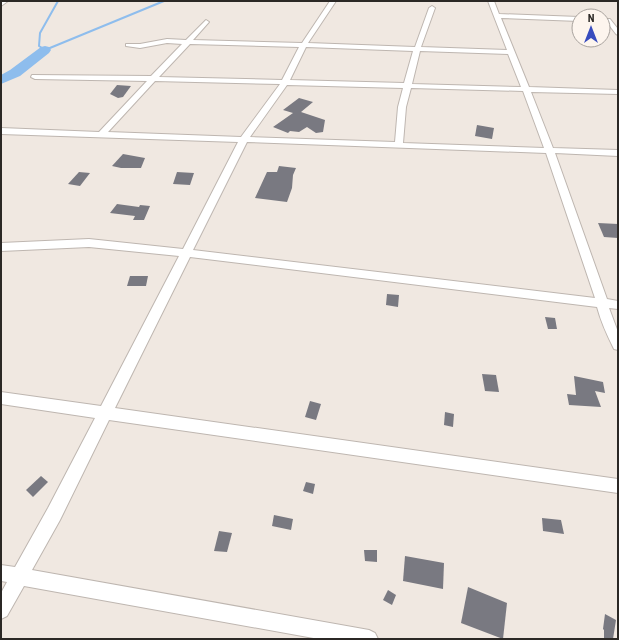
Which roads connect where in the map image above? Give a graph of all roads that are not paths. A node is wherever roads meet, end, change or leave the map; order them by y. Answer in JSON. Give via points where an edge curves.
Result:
{"nodes":[{"id":1,"x":5,"y":1,"type":"edge"},
{"id":2,"x":333,"y":1,"type":"edge"},
{"id":3,"x":491,"y":1,"type":"edge"},
{"id":4,"x":1,"y":4,"type":"edge"},
{"id":5,"x":432,"y":8,"type":"dead end"},
{"id":6,"x":497,"y":16,"type":"junction"},
{"id":7,"x":571,"y":19,"type":"edge"},
{"id":8,"x":206,"y":22,"type":"dead end"},
{"id":9,"x":611,"y":25,"type":"edge"},
{"id":10,"x":618,"y":33,"type":"edge"},
{"id":11,"x":188,"y":42,"type":"junction"},
{"id":12,"x":305,"y":45,"type":"junction"},
{"id":13,"x":128,"y":46,"type":"dead end"},
{"id":14,"x":418,"y":49,"type":"junction"},
{"id":15,"x":511,"y":52,"type":"junction"},
{"id":16,"x":35,"y":77,"type":"dead end"},
{"id":17,"x":154,"y":79,"type":"junction"},
{"id":18,"x":284,"y":83,"type":"junction"},
{"id":19,"x":407,"y":87,"type":"junction"},
{"id":20,"x":526,"y":90,"type":"junction"},
{"id":21,"x":618,"y":92,"type":"edge"},
{"id":22,"x":1,"y":131,"type":"edge"},
{"id":23,"x":102,"y":134,"type":"junction"},
{"id":24,"x":244,"y":139,"type":"junction"},
{"id":25,"x":399,"y":145,"type":"junction"},
{"id":26,"x":550,"y":151,"type":"junction"},
{"id":27,"x":618,"y":153,"type":"edge"},
{"id":28,"x":1,"y":247,"type":"edge"},
{"id":29,"x":186,"y":253,"type":"junction"},
{"id":30,"x":602,"y":303,"type":"junction"},
{"id":31,"x":618,"y":305,"type":"edge"},
{"id":32,"x":618,"y":345,"type":"edge"},
{"id":33,"x":1,"y":398,"type":"edge"},
{"id":34,"x":105,"y":413,"type":"junction"},
{"id":35,"x":618,"y":486,"type":"edge"},
{"id":36,"x":1,"y":573,"type":"edge"},
{"id":37,"x":19,"y":576,"type":"junction"},
{"id":38,"x":1,"y":610,"type":"edge"},
{"id":39,"x":369,"y":639,"type":"edge"}],
"edges":[{"from":1,"to":4,"type":"street"},
{"from":2,"to":12,"type":"street"},
{"from":3,"to":6,"type":"street"},
{"from":5,"to":14,"type":"street"},
{"from":6,"to":7,"type":"street"},
{"from":6,"to":15,"type":"street"},
{"from":8,"to":11,"type":"street"},
{"from":9,"to":10,"type":"street"},
{"from":11,"to":12,"type":"street"},
{"from":11,"to":13,"type":"street","via":[[167,41]]},
{"from":11,"to":17,"type":"street"},
{"from":12,"to":14,"type":"street"},
{"from":12,"to":18,"type":"street"},
{"from":14,"to":15,"type":"street"},
{"from":14,"to":19,"type":"street"},
{"from":15,"to":20,"type":"street"},
{"from":16,"to":17,"type":"street"},
{"from":17,"to":18,"type":"street"},
{"from":17,"to":23,"type":"street"},
{"from":18,"to":19,"type":"street"},
{"from":18,"to":24,"type":"street"},
{"from":19,"to":20,"type":"street"},
{"from":19,"to":25,"type":"street","via":[[402,107]]},
{"from":20,"to":21,"type":"street"},
{"from":20,"to":26,"type":"street"},
{"from":22,"to":23,"type":"street"},
{"from":23,"to":24,"type":"street"},
{"from":24,"to":25,"type":"street"},
{"from":24,"to":29,"type":"street"},
{"from":25,"to":26,"type":"street"},
{"from":26,"to":27,"type":"street"},
{"from":26,"to":30,"type":"street"},
{"from":28,"to":29,"type":"street","via":[[89,243]]},
{"from":29,"to":30,"type":"street"},
{"from":29,"to":34,"type":"street"},
{"from":30,"to":31,"type":"street"},
{"from":30,"to":32,"type":"street"},
{"from":33,"to":34,"type":"street"},
{"from":34,"to":35,"type":"street"},
{"from":34,"to":37,"type":"street","via":[[54,514]]},
{"from":36,"to":37,"type":"street"},
{"from":37,"to":38,"type":"street"},
{"from":37,"to":39,"type":"street"}]}
